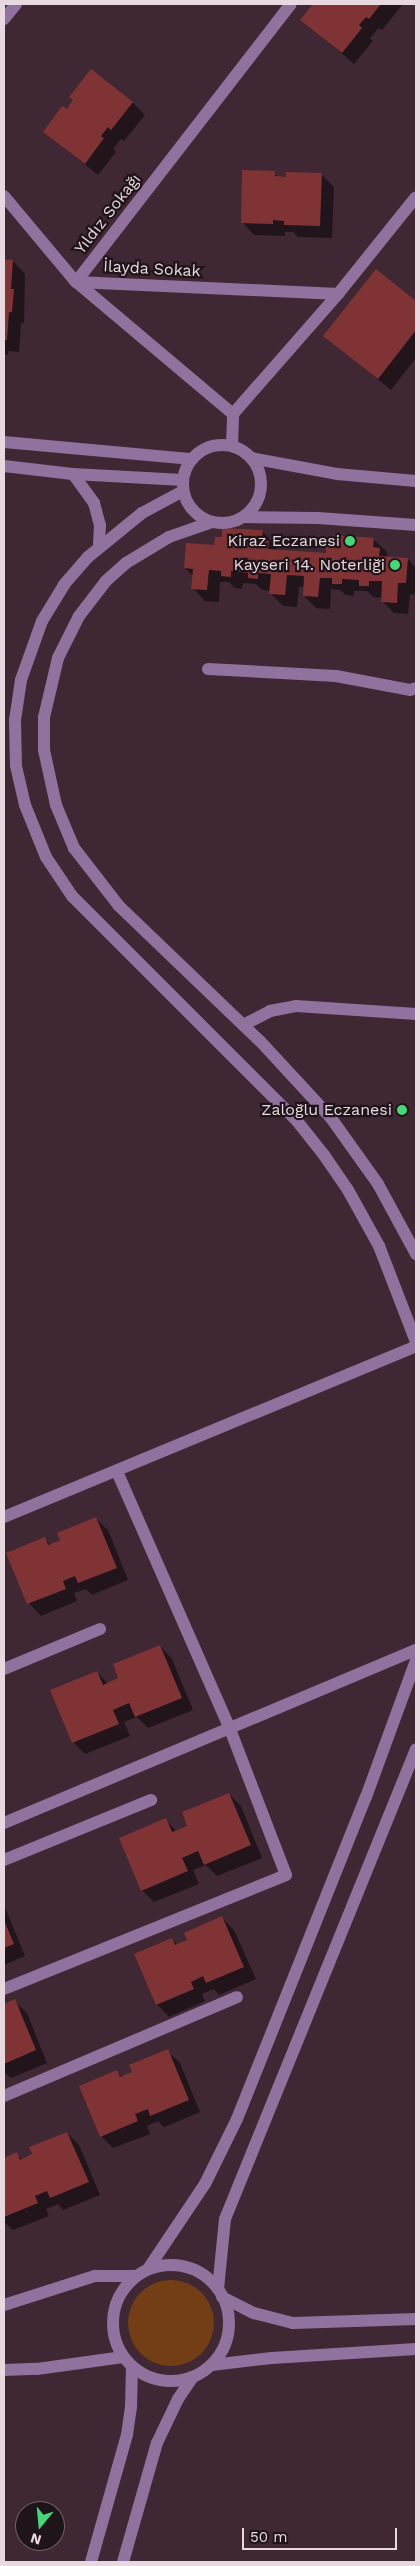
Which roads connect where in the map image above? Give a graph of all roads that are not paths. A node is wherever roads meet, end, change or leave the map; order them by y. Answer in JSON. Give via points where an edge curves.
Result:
{"nodes":[{"id":1,"x":16,"y":4,"type":"edge"},
{"id":2,"x":291,"y":4,"type":"edge"},
{"id":3,"x":4,"y":19,"type":"edge"},
{"id":4,"x":4,"y":196,"type":"edge"},
{"id":5,"x":416,"y":197,"type":"edge"},
{"id":6,"x":76,"y":282,"type":"junction"},
{"id":7,"x":338,"y":294,"type":"junction"},
{"id":8,"x":233,"y":414,"type":"junction"},
{"id":9,"x":4,"y":442,"type":"edge"},
{"id":10,"x":232,"y":446,"type":"junction"},
{"id":11,"x":251,"y":458,"type":"junction"},
{"id":12,"x":192,"y":459,"type":"junction"},
{"id":13,"x":4,"y":466,"type":"edge"},
{"id":14,"x":73,"y":474,"type":"junction"},
{"id":15,"x":416,"y":481,"type":"edge"},
{"id":16,"x":183,"y":485,"type":"junction"},
{"id":17,"x":244,"y":517,"type":"junction"},
{"id":18,"x":212,"y":522,"type":"junction"},
{"id":19,"x":416,"y":525,"type":"edge"},
{"id":20,"x":99,"y":547,"type":"junction"},
{"id":21,"x":208,"y":669,"type":"dead end"},
{"id":22,"x":416,"y":688,"type":"edge"},
{"id":23,"x":416,"y":1014,"type":"edge"},
{"id":24,"x":243,"y":1025,"type":"junction"},
{"id":25,"x":416,"y":1254,"type":"edge"},
{"id":26,"x":416,"y":1342,"type":"edge"},
{"id":27,"x":416,"y":1346,"type":"edge"},
{"id":28,"x":117,"y":1471,"type":"junction"},
{"id":29,"x":4,"y":1517,"type":"edge"},
{"id":30,"x":100,"y":1629,"type":"dead end"},
{"id":31,"x":416,"y":1650,"type":"edge"},
{"id":32,"x":416,"y":1660,"type":"edge"},
{"id":33,"x":4,"y":1669,"type":"edge"},
{"id":34,"x":230,"y":1729,"type":"junction"},
{"id":35,"x":416,"y":1749,"type":"edge"},
{"id":36,"x":151,"y":1800,"type":"dead end"},
{"id":37,"x":4,"y":1823,"type":"edge"},
{"id":38,"x":4,"y":1860,"type":"edge"},
{"id":39,"x":4,"y":1989,"type":"edge"},
{"id":40,"x":237,"y":1997,"type":"dead end"},
{"id":41,"x":4,"y":2096,"type":"edge"},
{"id":42,"x":148,"y":2270,"type":"junction"},
{"id":43,"x":136,"y":2276,"type":"junction"},
{"id":44,"x":220,"y":2293,"type":"junction"},
{"id":45,"x":4,"y":2305,"type":"edge"},
{"id":46,"x":416,"y":2319,"type":"edge"},
{"id":47,"x":416,"y":2349,"type":"edge"},
{"id":48,"x":128,"y":2362,"type":"junction"},
{"id":49,"x":212,"y":2365,"type":"junction"},
{"id":50,"x":4,"y":2370,"type":"edge"},
{"id":51,"x":193,"y":2377,"type":"junction"},
{"id":52,"x":91,"y":2562,"type":"edge"},
{"id":53,"x":122,"y":2562,"type":"edge"}],
"edges":[{"from":1,"to":3,"type":"street"},
{"from":2,"to":6,"type":"street","name":"Yıldız Sokağı"},
{"from":4,"to":6,"type":"street"},
{"from":5,"to":7,"type":"street"},
{"from":6,"to":7,"type":"street","name":"İlayda Sokak"},
{"from":6,"to":8,"type":"street"},
{"from":7,"to":8,"type":"street"},
{"from":8,"to":10,"type":"street"},
{"from":9,"to":12,"type":"street"},
{"from":10,"to":11,"type":"street"},
{"from":10,"to":12,"type":"street","via":[[210,447]]},
{"from":11,"to":15,"type":"street","via":[[337,474]]},
{"from":11,"to":17,"type":"street","via":[[258,467],[261,489],[256,504]]},
{"from":12,"to":16,"type":"street"},
{"from":13,"to":14,"type":"street"},
{"from":14,"to":16,"type":"street"},
{"from":14,"to":20,"type":"street","via":[[94,503],[100,525]]},
{"from":16,"to":18,"type":"street","via":[[193,510]]},
{"from":16,"to":20,"type":"street"},
{"from":17,"to":18,"type":"street","via":[[234,522]]},
{"from":17,"to":19,"type":"street"},
{"from":18,"to":24,"type":"street","via":[[148,548],[116,571],[91,597],[67,636],[58,658],[47,697],[44,750],[56,805],[74,848],[119,906]]},
{"from":20,"to":26,"type":"street","via":[[77,568],[52,603],[34,639],[21,680],[15,720],[16,756],[20,786],[34,831],[46,857],[72,896],[296,1121],[324,1155],[379,1246]]},
{"from":21,"to":22,"type":"street","via":[[336,676],[410,690]]},
{"from":23,"to":24,"type":"street","via":[[296,1006],[270,1012]]},
{"from":24,"to":25,"type":"street","via":[[331,1118],[356,1150]]},
{"from":27,"to":28,"type":"street"},
{"from":28,"to":29,"type":"street"},
{"from":28,"to":34,"type":"street"},
{"from":30,"to":33,"type":"street"},
{"from":31,"to":34,"type":"street"},
{"from":32,"to":42,"type":"street","via":[[366,1797],[237,2119],[205,2184]]},
{"from":34,"to":37,"type":"street"},
{"from":34,"to":39,"type":"street","via":[[286,1875]]},
{"from":35,"to":44,"type":"street","via":[[226,2219]]},
{"from":36,"to":38,"type":"street"},
{"from":40,"to":41,"type":"street"},
{"from":42,"to":43,"type":"street"},
{"from":42,"to":44,"type":"street","via":[[174,2265],[186,2267],[204,2276]]},
{"from":43,"to":45,"type":"street","via":[[95,2276]]},
{"from":43,"to":48,"type":"street","via":[[119,2295],[112,2320],[113,2333]]},
{"from":44,"to":46,"type":"street","via":[[254,2314],[293,2323]]},
{"from":44,"to":49,"type":"street","via":[[228,2313],[229,2327],[222,2352]]},
{"from":47,"to":49,"type":"street"},
{"from":48,"to":50,"type":"street"},
{"from":48,"to":51,"type":"street","via":[[155,2380],[168,2382]]},
{"from":48,"to":52,"type":"street","via":[[131,2407],[127,2435]]},
{"from":49,"to":51,"type":"street"},
{"from":51,"to":53,"type":"street","via":[[178,2399],[157,2443]]}]}
